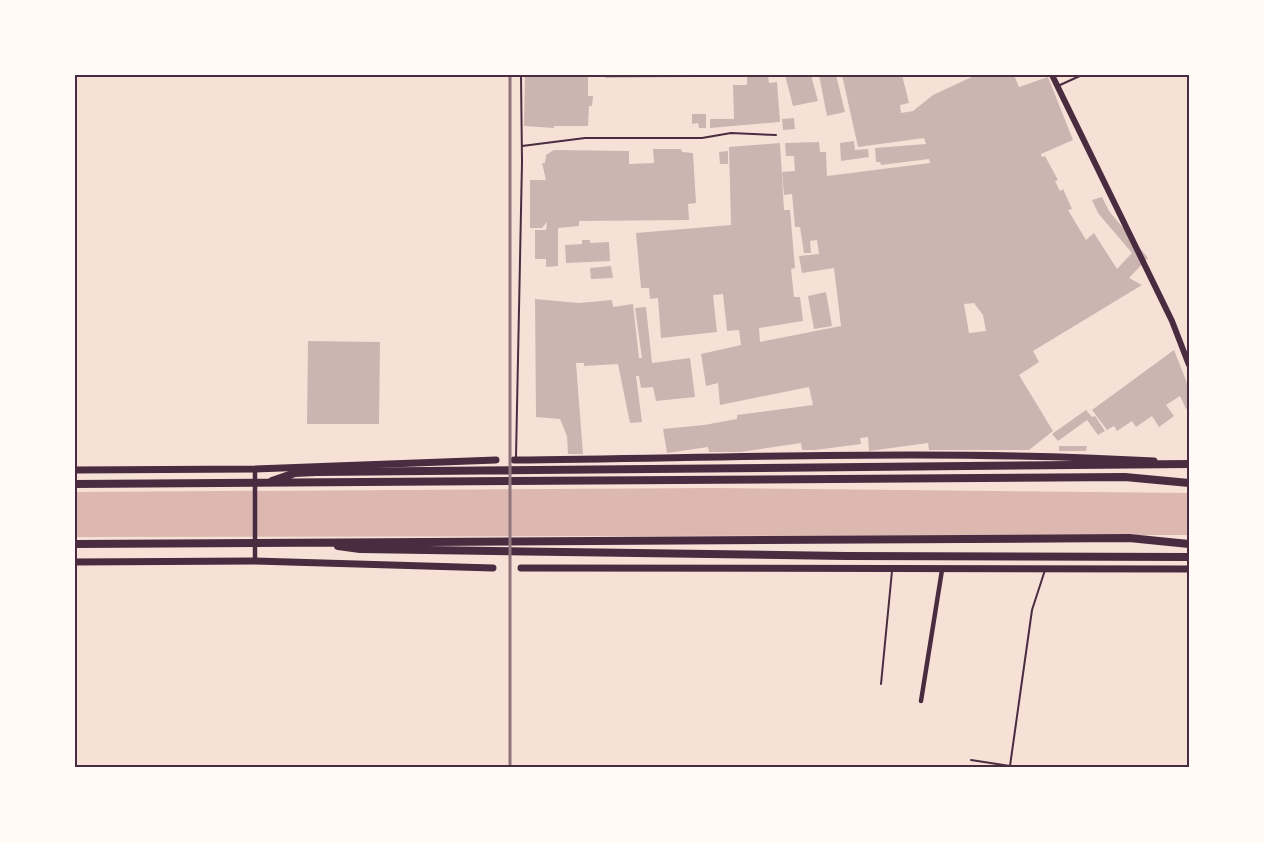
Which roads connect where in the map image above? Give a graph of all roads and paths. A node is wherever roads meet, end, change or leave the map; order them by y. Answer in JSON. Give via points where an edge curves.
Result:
{"nodes":[{"id":1,"x":521,"y":75,"type":"edge"},
{"id":2,"x":1053,"y":75,"type":"edge"},
{"id":3,"x":1082,"y":75,"type":"edge"},
{"id":4,"x":1057,"y":87,"type":"junction"},
{"id":5,"x":776,"y":135,"type":"dead end"},
{"id":6,"x":521,"y":146,"type":"junction"},
{"id":7,"x":1189,"y":365,"type":"edge"},
{"id":8,"x":496,"y":460,"type":"dead end"},
{"id":9,"x":515,"y":460,"type":"joint"},
{"id":10,"x":1189,"y":463,"type":"edge"},
{"id":11,"x":255,"y":469,"type":"junction"},
{"id":12,"x":75,"y":470,"type":"edge"},
{"id":13,"x":265,"y":483,"type":"junction"},
{"id":14,"x":1189,"y":483,"type":"edge"},
{"id":15,"x":75,"y":484,"type":"edge"},
{"id":16,"x":310,"y":542,"type":"junction"},
{"id":17,"x":75,"y":544,"type":"edge"},
{"id":18,"x":1189,"y":544,"type":"edge"},
{"id":19,"x":1189,"y":556,"type":"edge"},
{"id":20,"x":255,"y":561,"type":"junction"},
{"id":21,"x":75,"y":562,"type":"edge"},
{"id":22,"x":493,"y":568,"type":"dead end"},
{"id":23,"x":521,"y":568,"type":"dead end"},
{"id":24,"x":1045,"y":568,"type":"junction"},
{"id":25,"x":892,"y":569,"type":"junction"},
{"id":26,"x":1189,"y":569,"type":"edge"},
{"id":27,"x":942,"y":570,"type":"junction"},
{"id":28,"x":881,"y":684,"type":"dead end"},
{"id":29,"x":921,"y":701,"type":"dead end"},
{"id":30,"x":971,"y":760,"type":"dead end"}],
"edges":[{"from":1,"to":6,"type":"lane"},
{"from":2,"to":4,"type":"street"},
{"from":3,"to":4,"type":"lane"},
{"from":4,"to":7,"type":"street","via":[[1173,321]]},
{"from":5,"to":6,"type":"lane","via":[[585,138]]},
{"from":6,"to":9,"type":"lane"},
{"from":8,"to":11,"type":"main road"},
{"from":9,"to":10,"type":"main road","via":[[916,453]]},
{"from":10,"to":13,"type":"highway","via":[[316,472],[295,473]]},
{"from":11,"to":12,"type":"main road"},
{"from":11,"to":20,"type":"street"},
{"from":13,"to":14,"type":"highway","via":[[1125,477]]},
{"from":13,"to":15,"type":"highway"},
{"from":16,"to":17,"type":"highway"},
{"from":16,"to":18,"type":"highway","via":[[1129,538]]},
{"from":16,"to":19,"type":"highway","via":[[360,549]]},
{"from":20,"to":21,"type":"main road"},
{"from":20,"to":22,"type":"main road"},
{"from":23,"to":25,"type":"main road"},
{"from":24,"to":26,"type":"main road"},
{"from":24,"to":27,"type":"main road"},
{"from":24,"to":30,"type":"lane","via":[[1032,610],[1010,766]]},
{"from":25,"to":27,"type":"main road"},
{"from":25,"to":28,"type":"lane"},
{"from":27,"to":29,"type":"street"}]}
